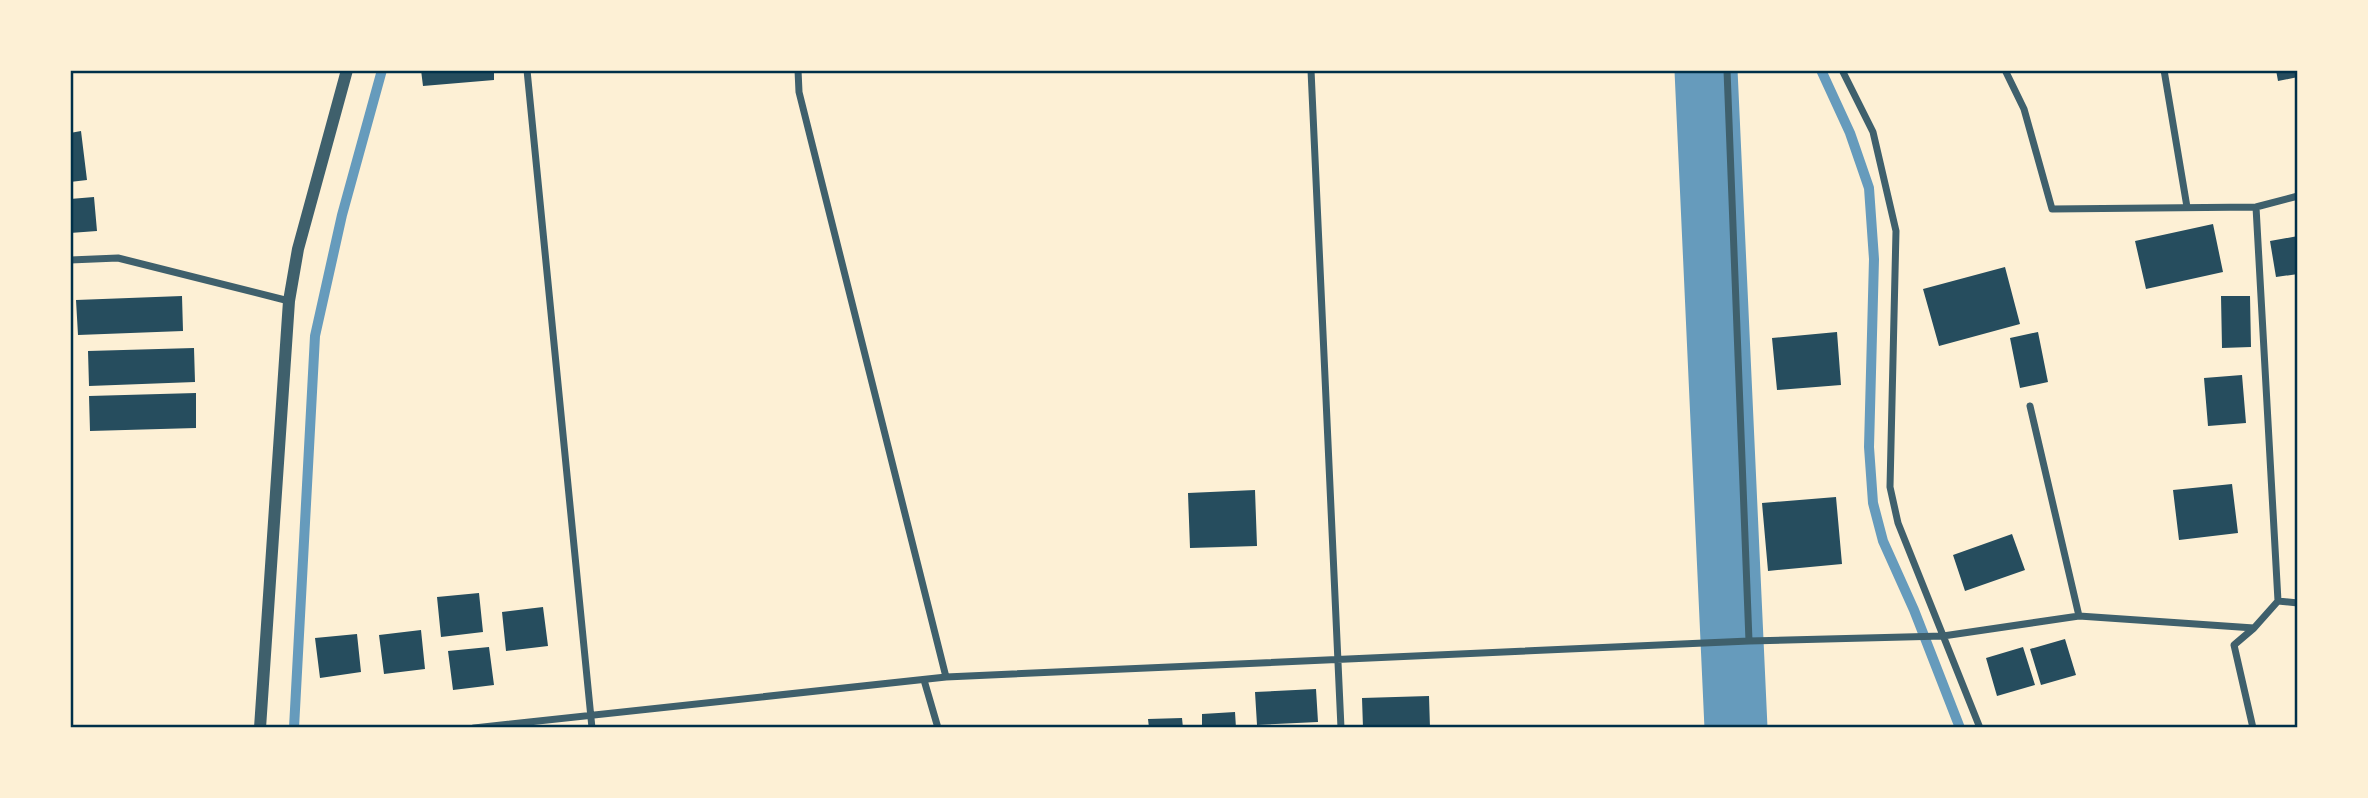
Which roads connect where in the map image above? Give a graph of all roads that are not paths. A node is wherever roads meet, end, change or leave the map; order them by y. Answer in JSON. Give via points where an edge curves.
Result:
{"nodes":[{"id":1,"x":347,"y":70,"type":"edge"},
{"id":2,"x":527,"y":70,"type":"edge"},
{"id":3,"x":798,"y":70,"type":"edge"},
{"id":4,"x":1311,"y":70,"type":"edge"},
{"id":5,"x":1727,"y":70,"type":"edge"},
{"id":6,"x":1842,"y":70,"type":"edge"},
{"id":7,"x":2005,"y":70,"type":"edge"},
{"id":8,"x":2164,"y":70,"type":"edge"},
{"id":9,"x":2298,"y":196,"type":"edge"},
{"id":10,"x":2187,"y":207,"type":"junction"},
{"id":11,"x":2256,"y":207,"type":"junction"},
{"id":12,"x":70,"y":260,"type":"edge"},
{"id":13,"x":289,"y":301,"type":"junction"},
{"id":14,"x":2030,"y":406,"type":"dead end"},
{"id":15,"x":2278,"y":601,"type":"junction"},
{"id":16,"x":2298,"y":603,"type":"edge"},
{"id":17,"x":2079,"y":616,"type":"junction"},
{"id":18,"x":2254,"y":628,"type":"junction"},
{"id":19,"x":1943,"y":636,"type":"junction"},
{"id":20,"x":1749,"y":641,"type":"junction"},
{"id":21,"x":1337,"y":660,"type":"junction"},
{"id":22,"x":946,"y":677,"type":"junction"},
{"id":23,"x":924,"y":680,"type":"junction"},
{"id":24,"x":591,"y":717,"type":"junction"},
{"id":25,"x":260,"y":728,"type":"edge"},
{"id":26,"x":474,"y":728,"type":"edge"},
{"id":27,"x":592,"y":728,"type":"edge"},
{"id":28,"x":938,"y":728,"type":"edge"},
{"id":29,"x":1340,"y":728,"type":"edge"},
{"id":30,"x":1979,"y":728,"type":"edge"},
{"id":31,"x":2253,"y":728,"type":"edge"}],
"edges":[{"from":1,"to":13,"type":"street","via":[[298,249]]},
{"from":2,"to":24,"type":"street"},
{"from":3,"to":22,"type":"street","via":[[799,92]]},
{"from":4,"to":21,"type":"street"},
{"from":5,"to":20,"type":"street"},
{"from":6,"to":19,"type":"street","via":[[1873,132],[1896,231],[1890,487],[1898,523]]},
{"from":7,"to":10,"type":"street","via":[[2024,109],[2052,209]]},
{"from":8,"to":10,"type":"street"},
{"from":9,"to":11,"type":"street"},
{"from":10,"to":11,"type":"street"},
{"from":11,"to":15,"type":"street"},
{"from":12,"to":13,"type":"street","via":[[118,258]]},
{"from":13,"to":25,"type":"street"},
{"from":14,"to":17,"type":"street"},
{"from":15,"to":16,"type":"street"},
{"from":15,"to":18,"type":"street"},
{"from":17,"to":18,"type":"street"},
{"from":17,"to":19,"type":"street"},
{"from":18,"to":31,"type":"street","via":[[2234,645]]},
{"from":19,"to":20,"type":"street"},
{"from":19,"to":30,"type":"street"},
{"from":20,"to":21,"type":"street"},
{"from":21,"to":22,"type":"street"},
{"from":21,"to":29,"type":"street"},
{"from":22,"to":23,"type":"street"},
{"from":23,"to":24,"type":"street"},
{"from":23,"to":28,"type":"street"},
{"from":24,"to":26,"type":"street"},
{"from":24,"to":27,"type":"street"}]}
